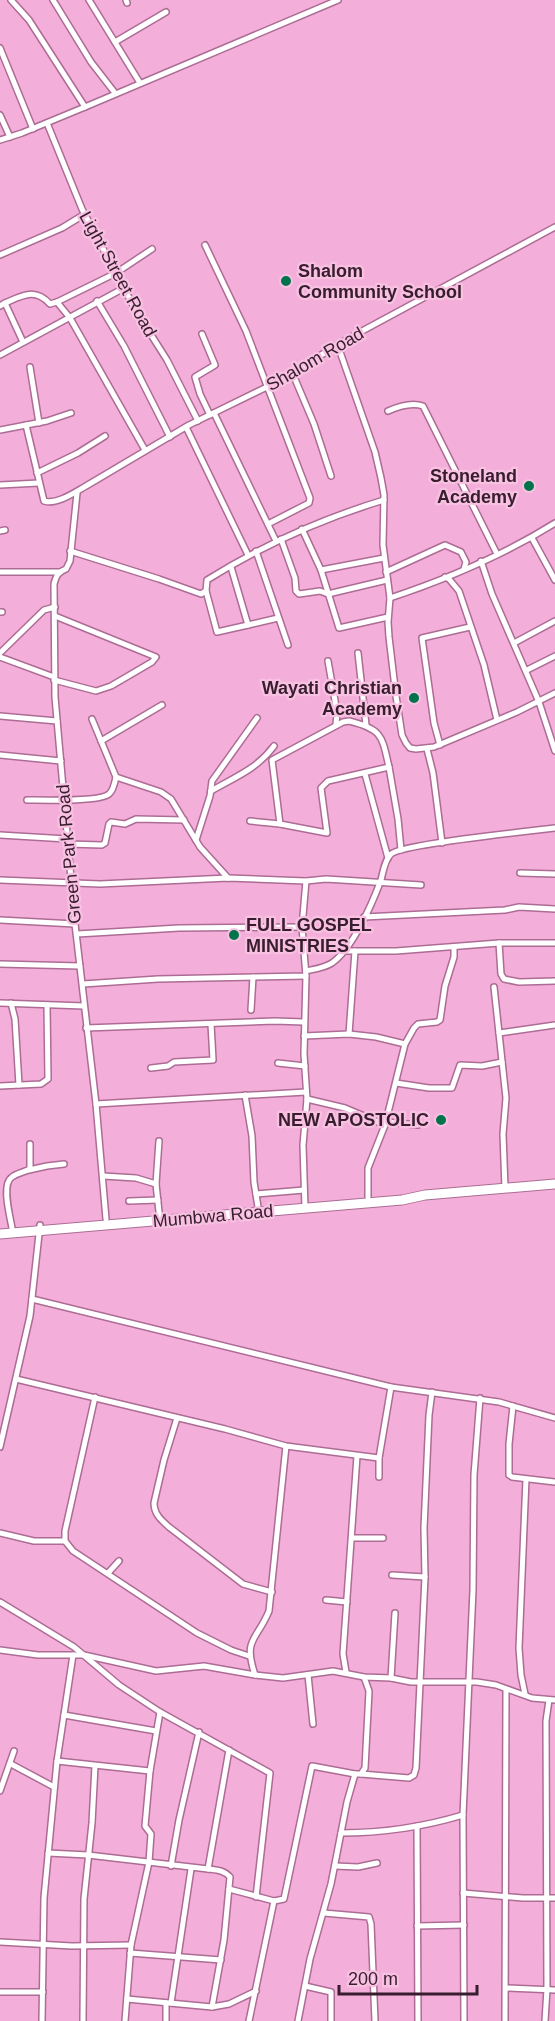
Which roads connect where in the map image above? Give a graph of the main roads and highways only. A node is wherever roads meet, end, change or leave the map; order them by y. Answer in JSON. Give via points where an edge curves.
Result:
{"nodes":[{"id":1,"x":555,"y":1184,"type":"edge"},
{"id":2,"x":425,"y":1195,"type":"junction"},
{"id":3,"x":305,"y":1205,"type":"junction"},
{"id":4,"x":159,"y":1218,"type":"junction"},
{"id":5,"x":40,"y":1228,"type":"junction"},
{"id":6,"x":0,"y":1229,"type":"edge"},
{"id":7,"x":0,"y":1234,"type":"edge"}],
"edges":[{"from":1,"to":2,"type":"main road","name":"Mumbwa Road"},
{"from":2,"to":3,"type":"main road","name":"Mumbwa Road","via":[[402,1200]]},
{"from":2,"to":3,"type":"main road","name":"Mumbwa Road","via":[[407,1193]]},
{"from":3,"to":4,"type":"main road","name":"Mumbwa Road"},
{"from":3,"to":4,"type":"main road","name":"Mumbwa Road"},
{"from":4,"to":5,"type":"main road","name":"Mumbwa Road"},
{"from":4,"to":5,"type":"main road","name":"Mumbwa Road"},
{"from":5,"to":6,"type":"main road","name":"Mumbwa Road"},
{"from":5,"to":7,"type":"main road","name":"Mumbwa Road"}]}
